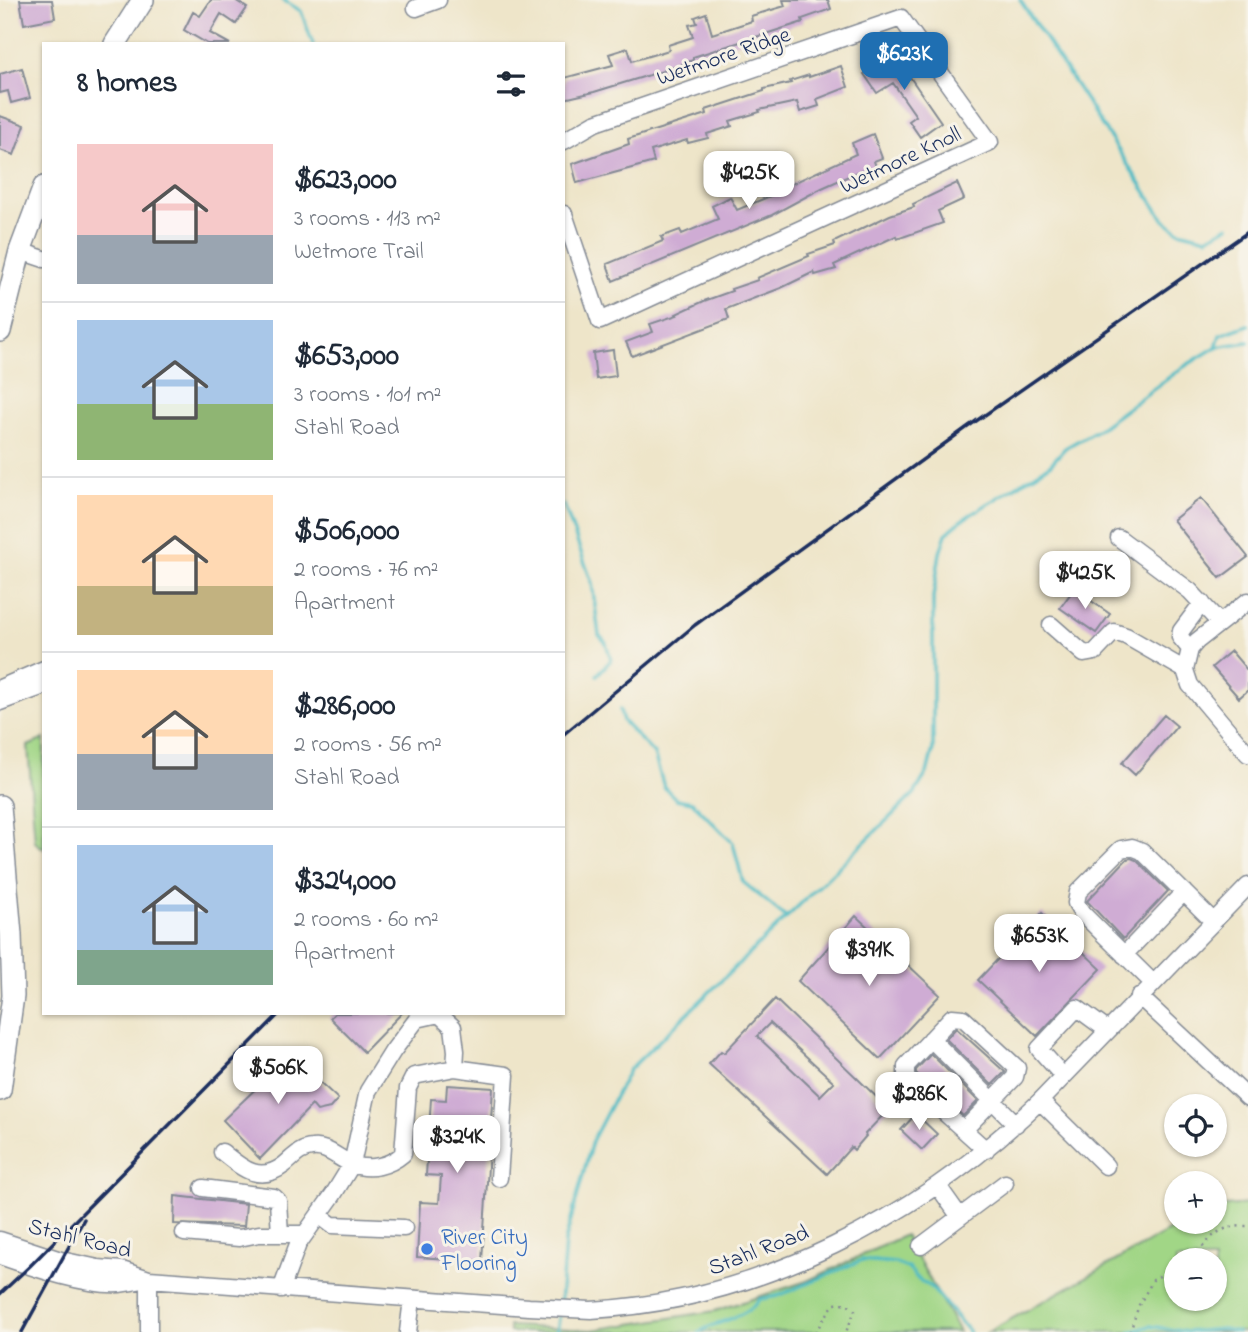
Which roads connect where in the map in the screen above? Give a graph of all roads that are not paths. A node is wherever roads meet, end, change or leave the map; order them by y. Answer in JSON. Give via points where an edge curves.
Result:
{"nodes":[{"id":1,"x":143,"y":0,"type":"edge"},
{"id":2,"x":438,"y":0,"type":"edge"},
{"id":3,"x":416,"y":8,"type":"dead end"},
{"id":4,"x":116,"y":42,"type":"edge"},
{"id":5,"x":565,"y":140,"type":"edge"},
{"id":6,"x":990,"y":142,"type":"joint"},
{"id":7,"x":42,"y":192,"type":"edge"},
{"id":8,"x":565,"y":217,"type":"edge"},
{"id":9,"x":20,"y":251,"type":"junction"},
{"id":10,"x":42,"y":258,"type":"edge"},
{"id":11,"x":0,"y":331,"type":"edge"},
{"id":12,"x":1119,"y":538,"type":"dead end"},
{"id":13,"x":1248,"y":601,"type":"edge"},
{"id":14,"x":1202,"y":603,"type":"junction"},
{"id":15,"x":1220,"y":623,"type":"junction"},
{"id":16,"x":1051,"y":625,"type":"dead end"},
{"id":17,"x":1190,"y":649,"type":"junction"},
{"id":18,"x":42,"y":670,"type":"edge"},
{"id":19,"x":1185,"y":670,"type":"junction"},
{"id":20,"x":42,"y":687,"type":"edge"},
{"id":21,"x":0,"y":688,"type":"edge"},
{"id":22,"x":0,"y":702,"type":"edge"},
{"id":23,"x":1248,"y":754,"type":"edge"},
{"id":24,"x":0,"y":806,"type":"edge"},
{"id":25,"x":1184,"y":892,"type":"junction"},
{"id":26,"x":1246,"y":892,"type":"edge"},
{"id":27,"x":1213,"y":921,"type":"junction"},
{"id":28,"x":1124,"y":955,"type":"junction"},
{"id":29,"x":6,"y":956,"type":"edge"},
{"id":30,"x":1153,"y":983,"type":"junction"},
{"id":31,"x":1139,"y":996,"type":"junction"},
{"id":32,"x":435,"y":1015,"type":"edge"},
{"id":33,"x":440,"y":1015,"type":"edge"},
{"id":34,"x":1107,"y":1030,"type":"junction"},
{"id":35,"x":931,"y":1039,"type":"junction"},
{"id":36,"x":455,"y":1068,"type":"junction"},
{"id":37,"x":1063,"y":1076,"type":"junction"},
{"id":38,"x":0,"y":1090,"type":"edge"},
{"id":39,"x":1248,"y":1098,"type":"edge"},
{"id":40,"x":993,"y":1099,"type":"junction"},
{"id":41,"x":1040,"y":1101,"type":"junction"},
{"id":42,"x":1016,"y":1124,"type":"junction"},
{"id":43,"x":964,"y":1130,"type":"junction"},
{"id":44,"x":986,"y":1150,"type":"junction"},
{"id":45,"x":222,"y":1152,"type":"dead end"},
{"id":46,"x":352,"y":1164,"type":"junction"},
{"id":47,"x":1106,"y":1166,"type":"dead end"},
{"id":48,"x":499,"y":1178,"type":"dead end"},
{"id":49,"x":1004,"y":1183,"type":"dead end"},
{"id":50,"x":938,"y":1186,"type":"junction"},
{"id":51,"x":202,"y":1188,"type":"dead end"},
{"id":52,"x":319,"y":1215,"type":"junction"},
{"id":53,"x":960,"y":1217,"type":"junction"},
{"id":54,"x":404,"y":1228,"type":"dead end"},
{"id":55,"x":184,"y":1233,"type":"dead end"},
{"id":56,"x":280,"y":1234,"type":"junction"},
{"id":57,"x":305,"y":1234,"type":"junction"},
{"id":58,"x":0,"y":1240,"type":"edge"},
{"id":59,"x":921,"y":1246,"type":"dead end"},
{"id":60,"x":0,"y":1256,"type":"edge"},
{"id":61,"x":149,"y":1279,"type":"junction"},
{"id":62,"x":281,"y":1290,"type":"junction"},
{"id":63,"x":412,"y":1299,"type":"junction"},
{"id":64,"x":149,"y":1332,"type":"edge"},
{"id":65,"x":408,"y":1332,"type":"edge"}],
"edges":[{"from":1,"to":4,"type":"main road"},
{"from":2,"to":3,"type":"street"},
{"from":5,"to":6,"type":"street","name":"Wetmore Ridge","via":[[595,123],[901,18]]},
{"from":6,"to":8,"type":"street","name":"Wetmore Knoll","via":[[600,321]]},
{"from":7,"to":9,"type":"main road"},
{"from":9,"to":10,"type":"street"},
{"from":9,"to":11,"type":"main road"},
{"from":12,"to":14,"type":"street"},
{"from":13,"to":15,"type":"street"},
{"from":14,"to":15,"type":"street"},
{"from":14,"to":17,"type":"street","via":[[1181,631],[1180,637]]},
{"from":15,"to":17,"type":"street"},
{"from":16,"to":19,"type":"street","via":[[1084,654],[1094,652],[1114,632]]},
{"from":17,"to":19,"type":"street"},
{"from":18,"to":21,"type":"street"},
{"from":19,"to":23,"type":"street","via":[[1189,685]]},
{"from":20,"to":22,"type":"street"},
{"from":24,"to":29,"type":"main road"},
{"from":25,"to":27,"type":"street"},
{"from":25,"to":28,"type":"street"},
{"from":25,"to":28,"type":"street","via":[[1142,851],[1132,847],[1121,849],[1078,892],[1076,903],[1082,913]]},
{"from":26,"to":27,"type":"street","name":"Stahl Road"},
{"from":27,"to":30,"type":"street","name":"Stahl Road"},
{"from":28,"to":30,"type":"street"},
{"from":29,"to":38,"type":"main road","via":[[13,996]]},
{"from":30,"to":31,"type":"street","name":"Stahl Road"},
{"from":31,"to":34,"type":"street","name":"Stahl Road"},
{"from":31,"to":39,"type":"street"},
{"from":32,"to":46,"type":"street","via":[[417,1019],[368,1091]]},
{"from":33,"to":36,"type":"street","via":[[453,1027]]},
{"from":34,"to":37,"type":"street","name":"Stahl Road"},
{"from":34,"to":37,"type":"street","via":[[1077,1008],[1039,1049]]},
{"from":35,"to":40,"type":"street"},
{"from":35,"to":40,"type":"street","via":[[953,1017],[963,1018],[1017,1068],[1016,1077]]},
{"from":35,"to":43,"type":"street","via":[[906,1066],[906,1078]]},
{"from":36,"to":46,"type":"street","via":[[414,1076],[408,1088],[403,1154],[376,1167]]},
{"from":36,"to":48,"type":"street","via":[[506,1075]]},
{"from":37,"to":41,"type":"street","name":"Stahl Road"},
{"from":40,"to":42,"type":"street"},
{"from":40,"to":43,"type":"street"},
{"from":41,"to":42,"type":"street","name":"Stahl Road"},
{"from":41,"to":47,"type":"street"},
{"from":42,"to":44,"type":"street","name":"Stahl Road"},
{"from":43,"to":44,"type":"street"},
{"from":44,"to":50,"type":"street","name":"Stahl Road"},
{"from":45,"to":46,"type":"street","via":[[246,1172],[269,1173],[298,1152],[312,1148],[327,1149]]},
{"from":46,"to":52,"type":"street"},
{"from":49,"to":53,"type":"street"},
{"from":50,"to":53,"type":"street"},
{"from":50,"to":63,"type":"street","name":"Stahl Road","via":[[846,1239],[770,1272],[662,1303],[591,1310]]},
{"from":51,"to":56,"type":"street","via":[[274,1197]]},
{"from":52,"to":54,"type":"street","via":[[332,1225]]},
{"from":52,"to":57,"type":"street"},
{"from":53,"to":59,"type":"street"},
{"from":55,"to":56,"type":"street","via":[[239,1238]]},
{"from":56,"to":57,"type":"street"},
{"from":57,"to":62,"type":"street"},
{"from":58,"to":61,"type":"street","name":"Stahl Road","via":[[61,1260]]},
{"from":60,"to":61,"type":"street","name":"Stahl Road","via":[[54,1274],[100,1282]]},
{"from":61,"to":62,"type":"street","name":"Stahl Road"},
{"from":61,"to":64,"type":"street"},
{"from":62,"to":63,"type":"street","name":"Stahl Road"},
{"from":63,"to":65,"type":"street"}]}
